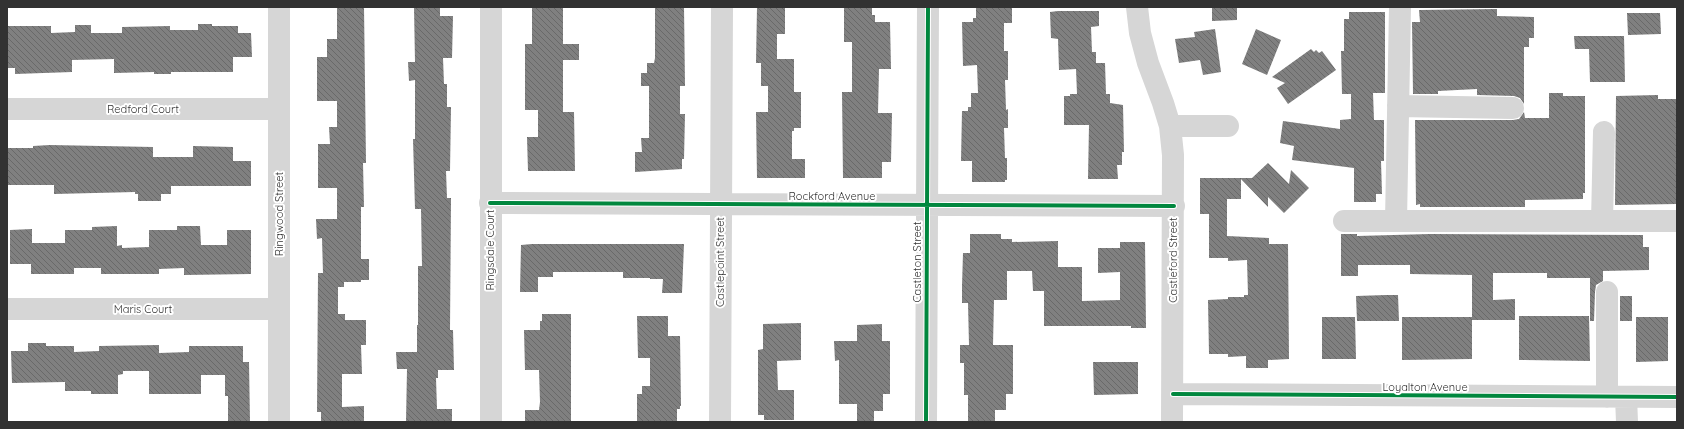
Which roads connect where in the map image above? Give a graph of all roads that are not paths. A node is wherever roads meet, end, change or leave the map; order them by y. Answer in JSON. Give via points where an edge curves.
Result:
{"nodes":[{"id":1,"x":279,"y":7,"type":"edge"},
{"id":2,"x":491,"y":7,"type":"edge"},
{"id":3,"x":722,"y":7,"type":"edge"},
{"id":4,"x":928,"y":7,"type":"edge"},
{"id":5,"x":1137,"y":7,"type":"edge"},
{"id":6,"x":1400,"y":7,"type":"edge"},
{"id":7,"x":1398,"y":106,"type":"junction"},
{"id":8,"x":1513,"y":108,"type":"dead end"},
{"id":9,"x":7,"y":109,"type":"edge"},
{"id":10,"x":279,"y":109,"type":"junction"},
{"id":11,"x":1170,"y":126,"type":"junction"},
{"id":12,"x":1228,"y":126,"type":"dead end"},
{"id":13,"x":1604,"y":132,"type":"dead end"},
{"id":14,"x":490,"y":203,"type":"junction"},
{"id":15,"x":721,"y":204,"type":"junction"},
{"id":16,"x":927,"y":205,"type":"junction"},
{"id":17,"x":1174,"y":206,"type":"junction"},
{"id":18,"x":1602,"y":220,"type":"junction"},
{"id":19,"x":1677,"y":220,"type":"edge"},
{"id":20,"x":1344,"y":221,"type":"dead end"},
{"id":21,"x":1396,"y":221,"type":"junction"},
{"id":22,"x":1607,"y":292,"type":"dead end"},
{"id":23,"x":7,"y":309,"type":"edge"},
{"id":24,"x":279,"y":309,"type":"junction"},
{"id":25,"x":1173,"y":394,"type":"junction"},
{"id":26,"x":1617,"y":397,"type":"junction"},
{"id":27,"x":1677,"y":397,"type":"edge"},
{"id":28,"x":279,"y":422,"type":"edge"},
{"id":29,"x":491,"y":422,"type":"edge"},
{"id":30,"x":720,"y":422,"type":"edge"},
{"id":31,"x":926,"y":422,"type":"edge"},
{"id":32,"x":1172,"y":422,"type":"edge"},
{"id":33,"x":1627,"y":422,"type":"edge"}],
"edges":[{"from":1,"to":10,"type":"street","name":"Ringwood Street"},
{"from":2,"to":14,"type":"street","name":"Ringsdale Court"},
{"from":3,"to":15,"type":"street","name":"Castlepoint Street"},
{"from":4,"to":16,"type":"street","name":"Castleton Street"},
{"from":5,"to":11,"type":"street","name":"Castleford Street","via":[[1140,33],[1148,62],[1164,102]]},
{"from":6,"to":7,"type":"street"},
{"from":7,"to":8,"type":"street"},
{"from":7,"to":21,"type":"street"},
{"from":9,"to":10,"type":"street","name":"Redford Court"},
{"from":10,"to":24,"type":"street","name":"Ringwood Street"},
{"from":11,"to":12,"type":"street"},
{"from":11,"to":17,"type":"street","name":"Castleford Street","via":[[1174,155]]},
{"from":13,"to":18,"type":"street"},
{"from":14,"to":15,"type":"street","name":"Rockford Avenue"},
{"from":14,"to":29,"type":"street","name":"Ringsdale Court"},
{"from":15,"to":16,"type":"street","name":"Rockford Avenue"},
{"from":15,"to":30,"type":"street","name":"Castlepoint Street"},
{"from":16,"to":17,"type":"street","name":"Rockford Avenue"},
{"from":16,"to":31,"type":"street","name":"Castleton Street"},
{"from":17,"to":25,"type":"street","name":"Castleford Street"},
{"from":18,"to":19,"type":"street"},
{"from":18,"to":21,"type":"street"},
{"from":20,"to":21,"type":"street"},
{"from":22,"to":26,"type":"street"},
{"from":23,"to":24,"type":"street","name":"Maris Court"},
{"from":24,"to":28,"type":"street","name":"Ringwood Street"},
{"from":25,"to":26,"type":"street","name":"Loyalton Avenue"},
{"from":25,"to":32,"type":"street","name":"Castleford Street"},
{"from":26,"to":27,"type":"street","name":"Loyalton Avenue"},
{"from":26,"to":33,"type":"street"}]}
